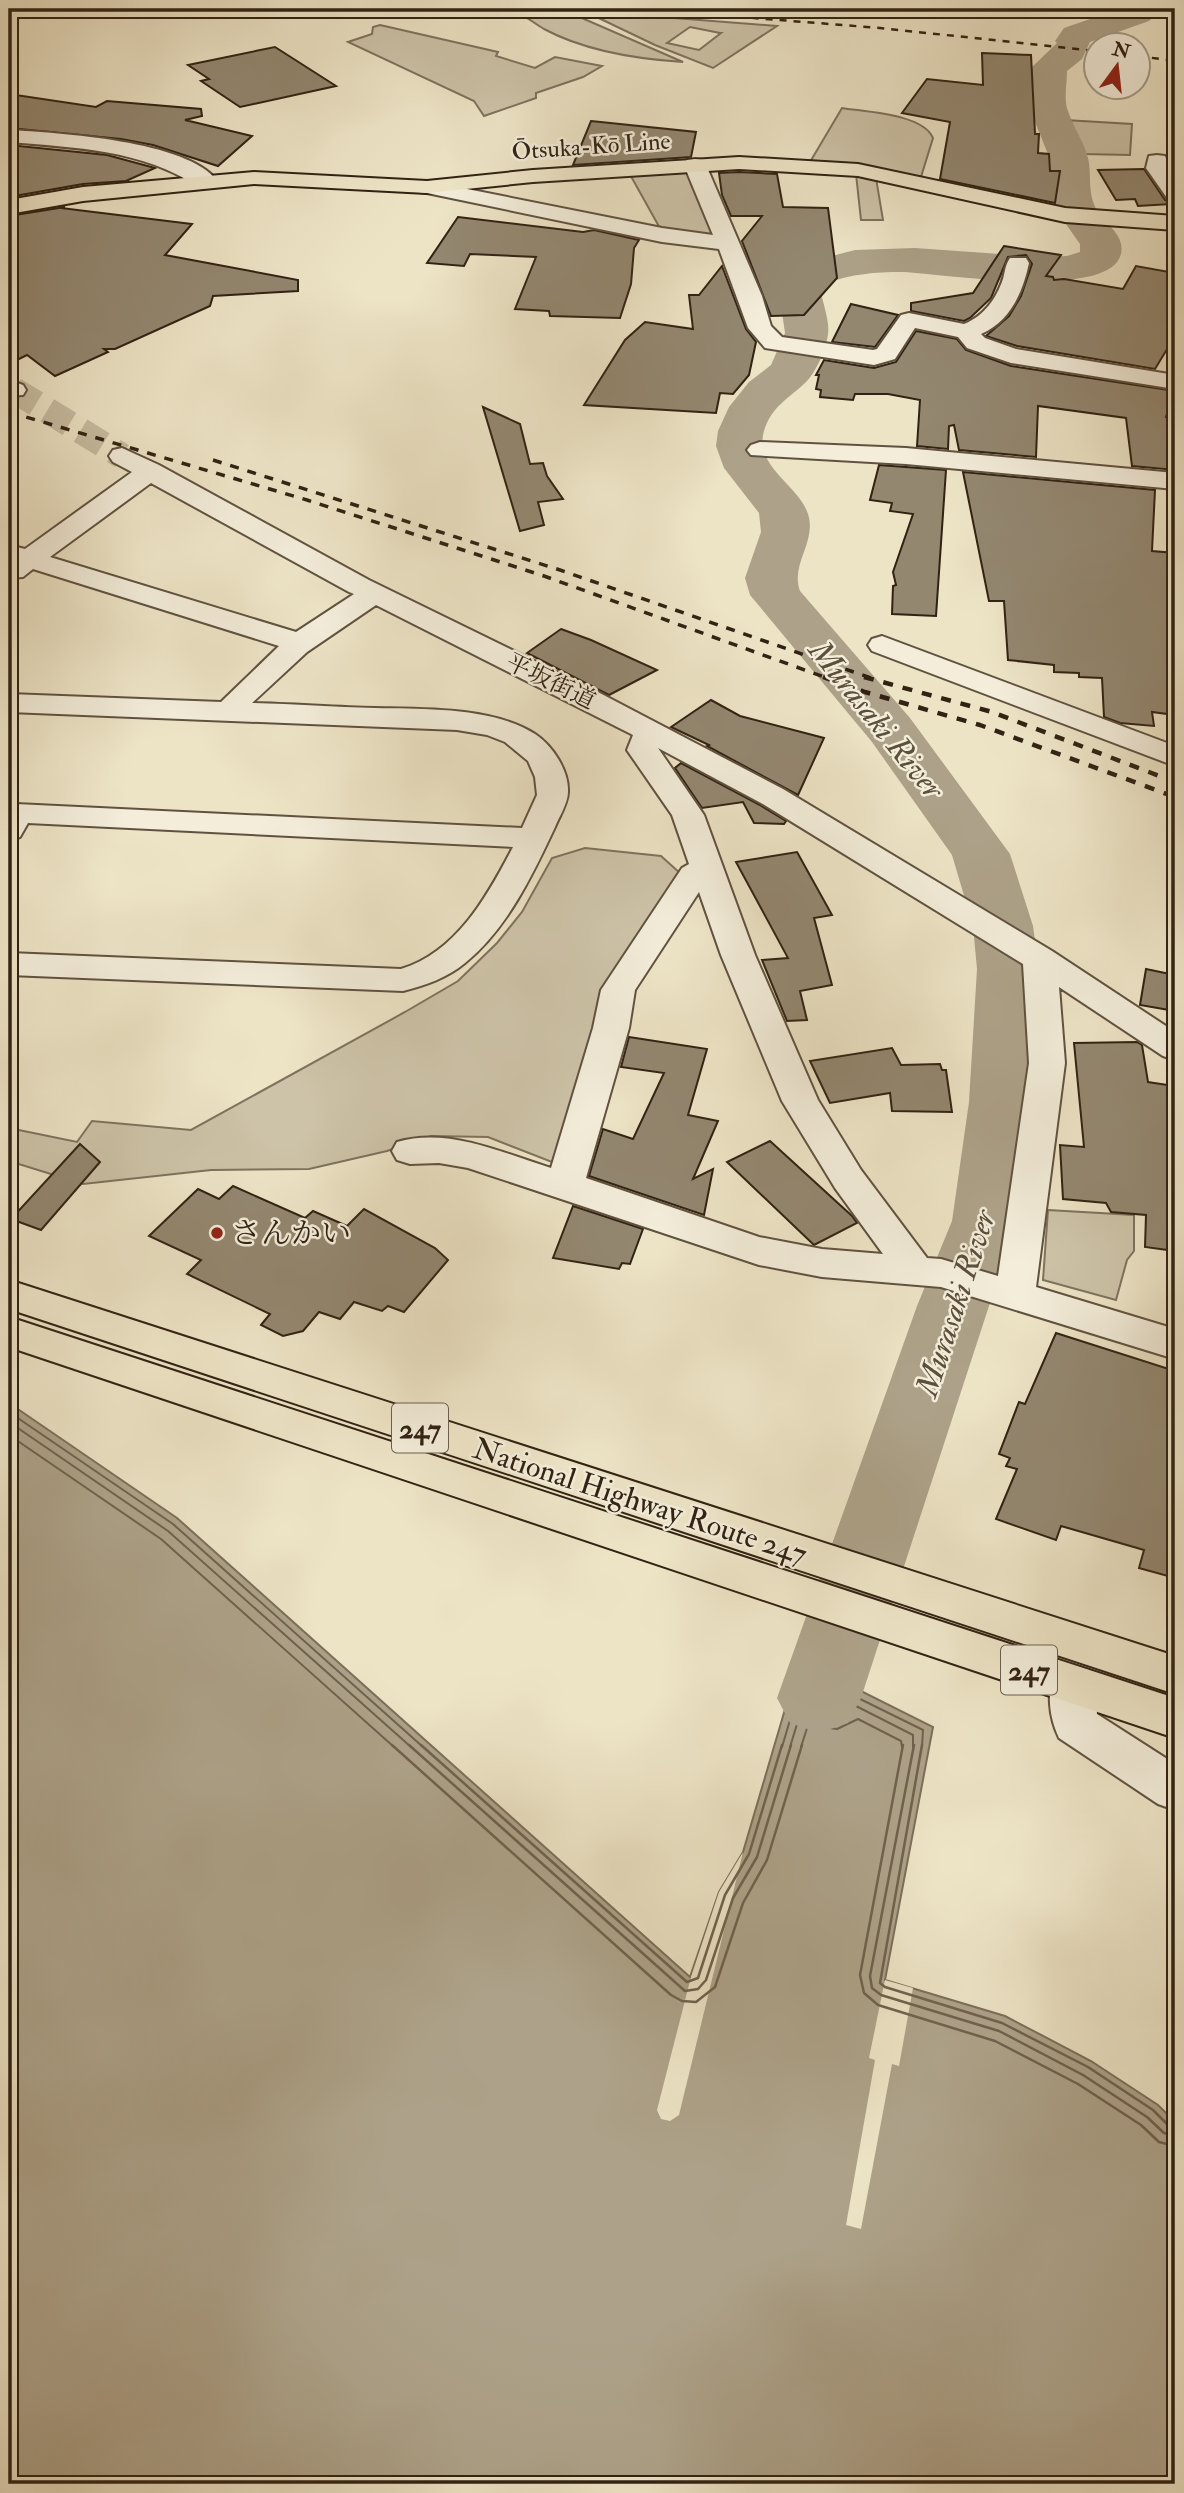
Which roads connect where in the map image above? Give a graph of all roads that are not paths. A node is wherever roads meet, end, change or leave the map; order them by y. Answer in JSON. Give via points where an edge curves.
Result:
{"nodes":[{"id":1,"x":9,"y":136,"type":"edge"},
{"id":2,"x":1157,"y":161,"type":"dead end"},
{"id":3,"x":695,"y":165,"type":"junction"},
{"id":4,"x":206,"y":182,"type":"junction"},
{"id":5,"x":427,"y":187,"type":"junction"},
{"id":6,"x":1175,"y":193,"type":"edge"},
{"id":7,"x":9,"y":207,"type":"edge"},
{"id":8,"x":1175,"y":223,"type":"edge"},
{"id":9,"x":729,"y":244,"type":"junction"},
{"id":10,"x":1017,"y":269,"type":"dead end"},
{"id":11,"x":966,"y":332,"type":"junction"},
{"id":12,"x":1175,"y":382,"type":"edge"},
{"id":13,"x":761,"y":450,"type":"dead end"},
{"id":14,"x":122,"y":456,"type":"tunnel mouth"},
{"id":15,"x":150,"y":471,"type":"junction"},
{"id":16,"x":1175,"y":481,"type":"edge"},
{"id":17,"x":16,"y":562,"type":"edge"},
{"id":18,"x":375,"y":594,"type":"junction"},
{"id":19,"x":303,"y":644,"type":"junction"},
{"id":20,"x":882,"y":645,"type":"dead end"},
{"id":21,"x":9,"y":703,"type":"edge"},
{"id":22,"x":230,"y":710,"type":"junction"},
{"id":23,"x":650,"y":731,"type":"junction"},
{"id":24,"x":1175,"y":757,"type":"edge"},
{"id":25,"x":9,"y":830,"type":"edge"},
{"id":26,"x":534,"y":838,"type":"junction"},
{"id":27,"x":708,"y":867,"type":"junction"},
{"id":28,"x":1032,"y":955,"type":"junction"},
{"id":29,"x":9,"y":964,"type":"edge"},
{"id":30,"x":1175,"y":1048,"type":"edge"},
{"id":31,"x":410,"y":1151,"type":"dead end"},
{"id":32,"x":565,"y":1185,"type":"junction"},
{"id":33,"x":928,"y":1272,"type":"junction"},
{"id":34,"x":1001,"y":1291,"type":"junction"},
{"id":35,"x":9,"y":1294,"type":"edge"},
{"id":36,"x":9,"y":1332,"type":"edge"},
{"id":37,"x":1175,"y":1344,"type":"edge"},
{"id":38,"x":824,"y":1582,"type":"junction"},
{"id":39,"x":890,"y":1604,"type":"junction"},
{"id":40,"x":1175,"y":1675,"type":"edge"},
{"id":41,"x":1072,"y":1684,"type":"junction"},
{"id":42,"x":1175,"y":1718,"type":"edge"},
{"id":43,"x":1175,"y":1789,"type":"edge"}],
"edges":[{"from":1,"to":4,"type":"street","via":[[153,155]]},
{"from":2,"to":6,"type":"street"},
{"from":3,"to":5,"type":"main road","name":"Ōtsuka-Kō Line"},
{"from":3,"to":8,"type":"main road","name":"Ōtsuka-Kō Line","via":[[858,170],[1081,216]]},
{"from":3,"to":9,"type":"street"},
{"from":4,"to":5,"type":"main road","name":"Ōtsuka-Kō Line","via":[[279,178]]},
{"from":4,"to":7,"type":"main road","name":"Ōtsuka-Kō Line","via":[[83,194]]},
{"from":5,"to":9,"type":"street","via":[[662,235]]},
{"from":9,"to":11,"type":"street","via":[[760,328],[774,343],[874,358],[886,354],[909,320]]},
{"from":10,"to":11,"type":"street","via":[[1002,306]]},
{"from":11,"to":12,"type":"street","via":[[976,343],[1011,356]]},
{"from":13,"to":16,"type":"street","via":[[919,457]]},
{"from":14,"to":15,"type":"street","name":"平坂街道"},
{"from":15,"to":17,"type":"street"},
{"from":15,"to":18,"type":"street","name":"平坂街道"},
{"from":17,"to":19,"type":"street"},
{"from":18,"to":19,"type":"street","via":[[353,605]]},
{"from":18,"to":23,"type":"street","name":"平坂街道"},
{"from":19,"to":22,"type":"street","via":[[257,678]]},
{"from":20,"to":24,"type":"street"},
{"from":21,"to":22,"type":"street"},
{"from":22,"to":26,"type":"street","via":[[445,721],[489,727],[519,738],[544,761],[553,777],[553,795]]},
{"from":23,"to":27,"type":"street","via":[[642,750],[688,815]]},
{"from":23,"to":28,"type":"street","name":"平坂街道","via":[[772,796]]},
{"from":25,"to":26,"type":"street","via":[[16,813]]},
{"from":26,"to":29,"type":"street","via":[[485,921],[443,964],[419,978]]},
{"from":27,"to":32,"type":"street","via":[[694,875],[618,990]]},
{"from":27,"to":33,"type":"street","via":[[738,955],[800,1101],[848,1179]]},
{"from":28,"to":30,"type":"street"},
{"from":28,"to":34,"type":"street","via":[[1047,1063]]},
{"from":31,"to":32,"type":"street","via":[[470,1156]]},
{"from":32,"to":33,"type":"street","via":[[759,1251],[822,1263]]},
{"from":33,"to":34,"type":"street"},
{"from":34,"to":37,"type":"street"},
{"from":35,"to":38,"type":"main road","name":"National Highway Route 247","number":"247"},
{"from":36,"to":38,"type":"main road","name":"National Highway Route 247","number":"247"},
{"from":38,"to":39,"type":"main road","number":"247"},
{"from":39,"to":40,"type":"main road","number":"247"},
{"from":39,"to":41,"type":"main road","number":"247"},
{"from":41,"to":42,"type":"main road","number":"247"},
{"from":41,"to":43,"type":"street","via":[[1074,1724]]}]}
